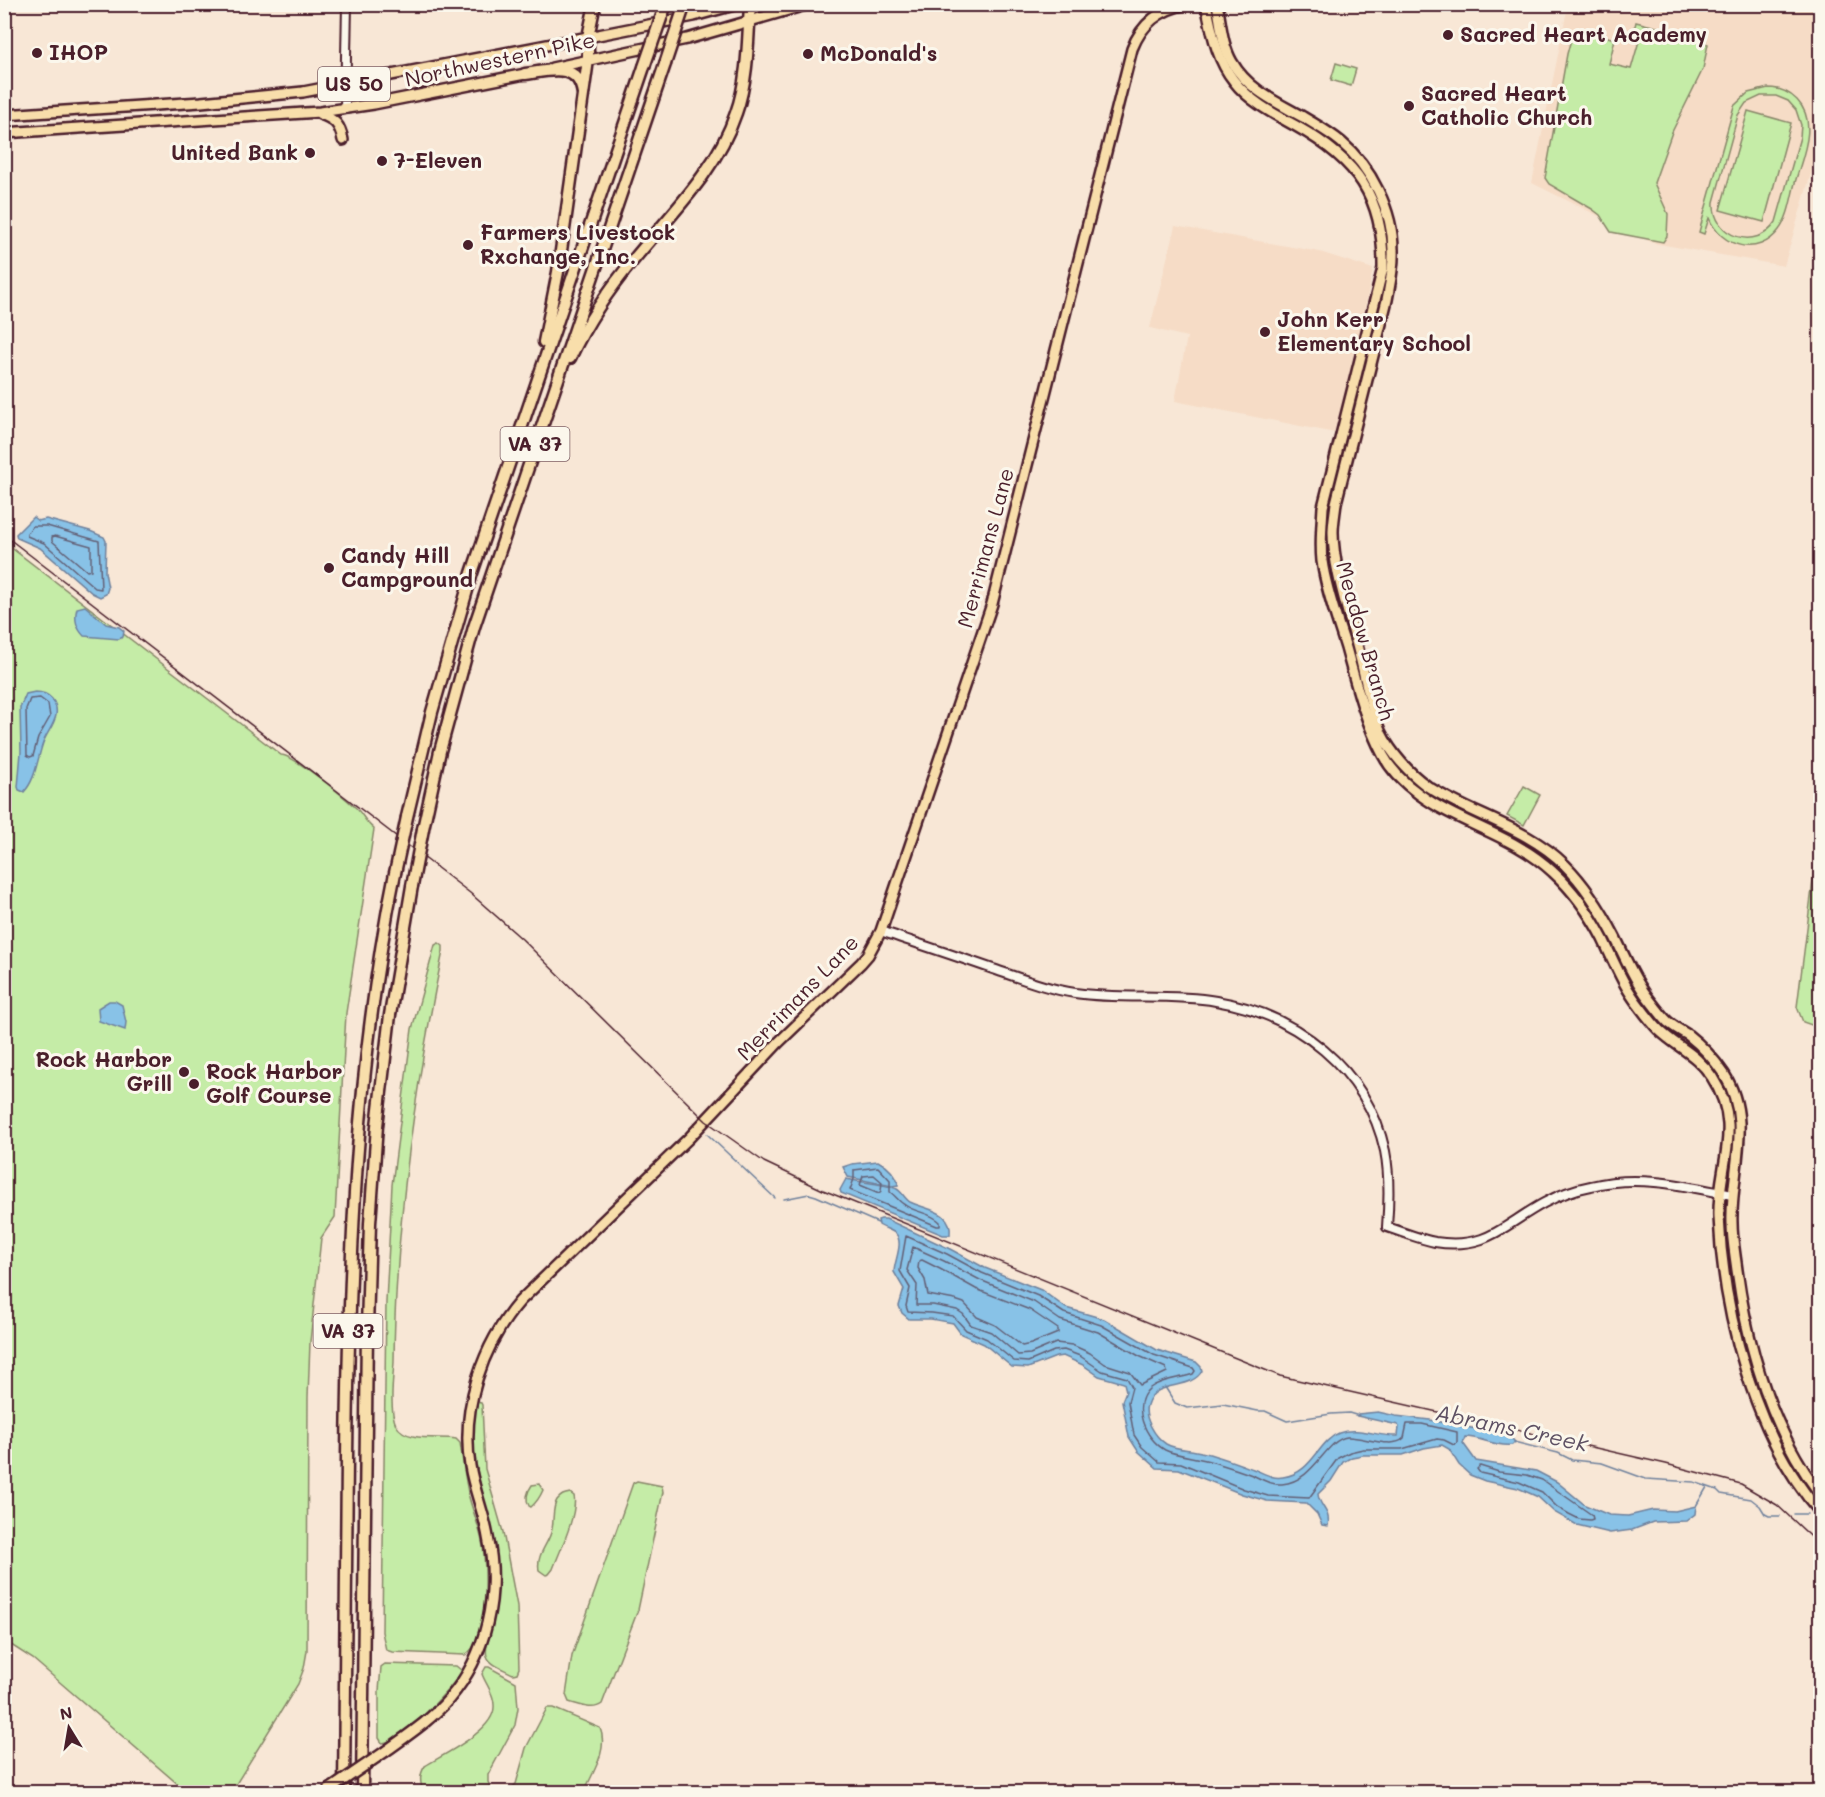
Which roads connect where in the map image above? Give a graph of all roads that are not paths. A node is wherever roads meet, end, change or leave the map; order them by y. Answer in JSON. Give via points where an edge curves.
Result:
{"nodes":[{"id":1,"x":347,"y":4,"type":"edge"},
{"id":2,"x":595,"y":4,"type":"edge"},
{"id":3,"x":666,"y":4,"type":"edge"},
{"id":4,"x":685,"y":4,"type":"edge"},
{"id":5,"x":738,"y":4,"type":"edge"},
{"id":6,"x":750,"y":4,"type":"edge"},
{"id":7,"x":809,"y":4,"type":"edge"},
{"id":8,"x":1187,"y":4,"type":"edge"},
{"id":9,"x":1206,"y":4,"type":"edge"},
{"id":10,"x":1217,"y":4,"type":"edge"},
{"id":11,"x":749,"y":22,"type":"junction"},
{"id":12,"x":588,"y":37,"type":"junction"},
{"id":13,"x":588,"y":60,"type":"junction"},
{"id":14,"x":525,"y":74,"type":"junction"},
{"id":15,"x":345,"y":86,"type":"junction"},
{"id":16,"x":583,"y":103,"type":"junction"},
{"id":17,"x":117,"y":108,"type":"junction"},
{"id":18,"x":345,"y":109,"type":"junction"},
{"id":19,"x":315,"y":113,"type":"junction"},
{"id":20,"x":4,"y":115,"type":"edge"},
{"id":21,"x":99,"y":126,"type":"junction"},
{"id":22,"x":4,"y":133,"type":"edge"},
{"id":23,"x":343,"y":140,"type":"dead end"},
{"id":24,"x":518,"y":437,"type":"junction"},
{"id":25,"x":534,"y":447,"type":"junction"},
{"id":26,"x":882,"y":931,"type":"junction"},
{"id":27,"x":1720,"y":1193,"type":"junction"},
{"id":28,"x":1732,"y":1195,"type":"junction"},
{"id":29,"x":1821,"y":1494,"type":"edge"},
{"id":30,"x":1821,"y":1512,"type":"edge"},
{"id":31,"x":325,"y":1792,"type":"edge"},
{"id":32,"x":344,"y":1792,"type":"edge"},
{"id":33,"x":362,"y":1792,"type":"edge"}],
"edges":[{"from":1,"to":15,"type":"street"},
{"from":2,"to":12,"type":"highway"},
{"from":3,"to":24,"type":"highway","number":"VA 37","bridge":true},
{"from":4,"to":25,"type":"highway","number":"VA 37","bridge":true},
{"from":5,"to":12,"type":"main road","name":"Northwestern Pike","number":"US 50"},
{"from":6,"to":11,"type":"highway"},
{"from":7,"to":11,"type":"main road","number":"US 50"},
{"from":8,"to":26,"type":"main road","name":"Merrimans Lane","via":[[1152,18],[1132,49],[992,604]]},
{"from":9,"to":27,"type":"main road","name":"Meadow Branch","via":[[1216,50],[1234,82],[1271,112],[1339,154],[1361,180],[1380,223],[1383,268],[1323,507],[1321,539],[1322,563],[1369,727],[1385,758],[1405,783],[1440,807],[1529,853],[1582,903],[1637,1003],[1661,1032],[1700,1061],[1716,1084],[1729,1129]]},
{"from":10,"to":28,"type":"main road","name":"Meadow Branch","via":[[1225,47],[1232,62],[1256,90],[1343,143],[1364,167],[1391,228],[1394,249],[1387,300],[1336,503],[1333,533],[1335,560],[1381,733],[1413,774],[1436,791],[1522,834],[1566,866],[1600,911],[1647,997],[1671,1025],[1716,1062],[1731,1088],[1739,1114],[1740,1148]]},
{"from":11,"to":13,"type":"main road","name":"Northwestern Pike","number":"US 50"},
{"from":11,"to":25,"type":"highway","via":[[737,110],[722,146],[599,305],[569,360]]},
{"from":12,"to":13,"type":"highway"},
{"from":12,"to":15,"type":"main road","name":"Northwestern Pike","number":"US 50"},
{"from":13,"to":14,"type":"main road","name":"Northwestern Pike","number":"US 50"},
{"from":13,"to":16,"type":"highway"},
{"from":14,"to":16,"type":"highway","via":[[568,71],[580,82]]},
{"from":14,"to":18,"type":"main road","name":"Northwestern Pike","number":"US 50"},
{"from":15,"to":17,"type":"main road","name":"Northwestern Pike","number":"US 50"},
{"from":15,"to":18,"type":"street"},
{"from":16,"to":24,"type":"highway","via":[[553,302]]},
{"from":17,"to":20,"type":"main road","name":"Northwestern Pike","number":"US 50"},
{"from":17,"to":21,"type":"main road","via":[[114,119]]},
{"from":18,"to":19,"type":"main road","name":"Northwestern Pike","number":"US 50"},
{"from":19,"to":21,"type":"main road","name":"Northwestern Pike","number":"US 50"},
{"from":19,"to":23,"type":"main road","via":[[331,118],[340,128]]},
{"from":21,"to":22,"type":"main road","name":"Northwestern Pike","number":"US 50"},
{"from":24,"to":32,"type":"highway","number":"VA 37","bridge":true,"via":[[484,534],[423,745],[395,873],[370,1028],[357,1151],[348,1325]]},
{"from":25,"to":33,"type":"highway","number":"VA 37","bridge":true,"via":[[474,627],[443,742],[423,829],[388,1026],[370,1223]]},
{"from":26,"to":27,"type":"street","via":[[1048,988],[1096,995],[1216,1001],[1266,1014],[1302,1033],[1343,1068],[1370,1109],[1386,1157],[1387,1227],[1436,1242],[1465,1243],[1504,1230],[1558,1197],[1607,1182],[1635,1180]]},
{"from":26,"to":31,"type":"main road","name":"Merrimans Lane","bridge":true,"via":[[861,963],[778,1043],[681,1146],[520,1301],[503,1323],[476,1383],[468,1438],[473,1483],[488,1533],[493,1567],[487,1624],[471,1665],[449,1699],[429,1720]]},
{"from":27,"to":28,"type":"street"},
{"from":27,"to":30,"type":"main road","name":"Meadow Branch","via":[[1721,1239],[1739,1345],[1776,1445],[1803,1491]]},
{"from":28,"to":29,"type":"main road","name":"Meadow Branch","via":[[1732,1230],[1749,1338],[1772,1408],[1803,1469]]}]}
